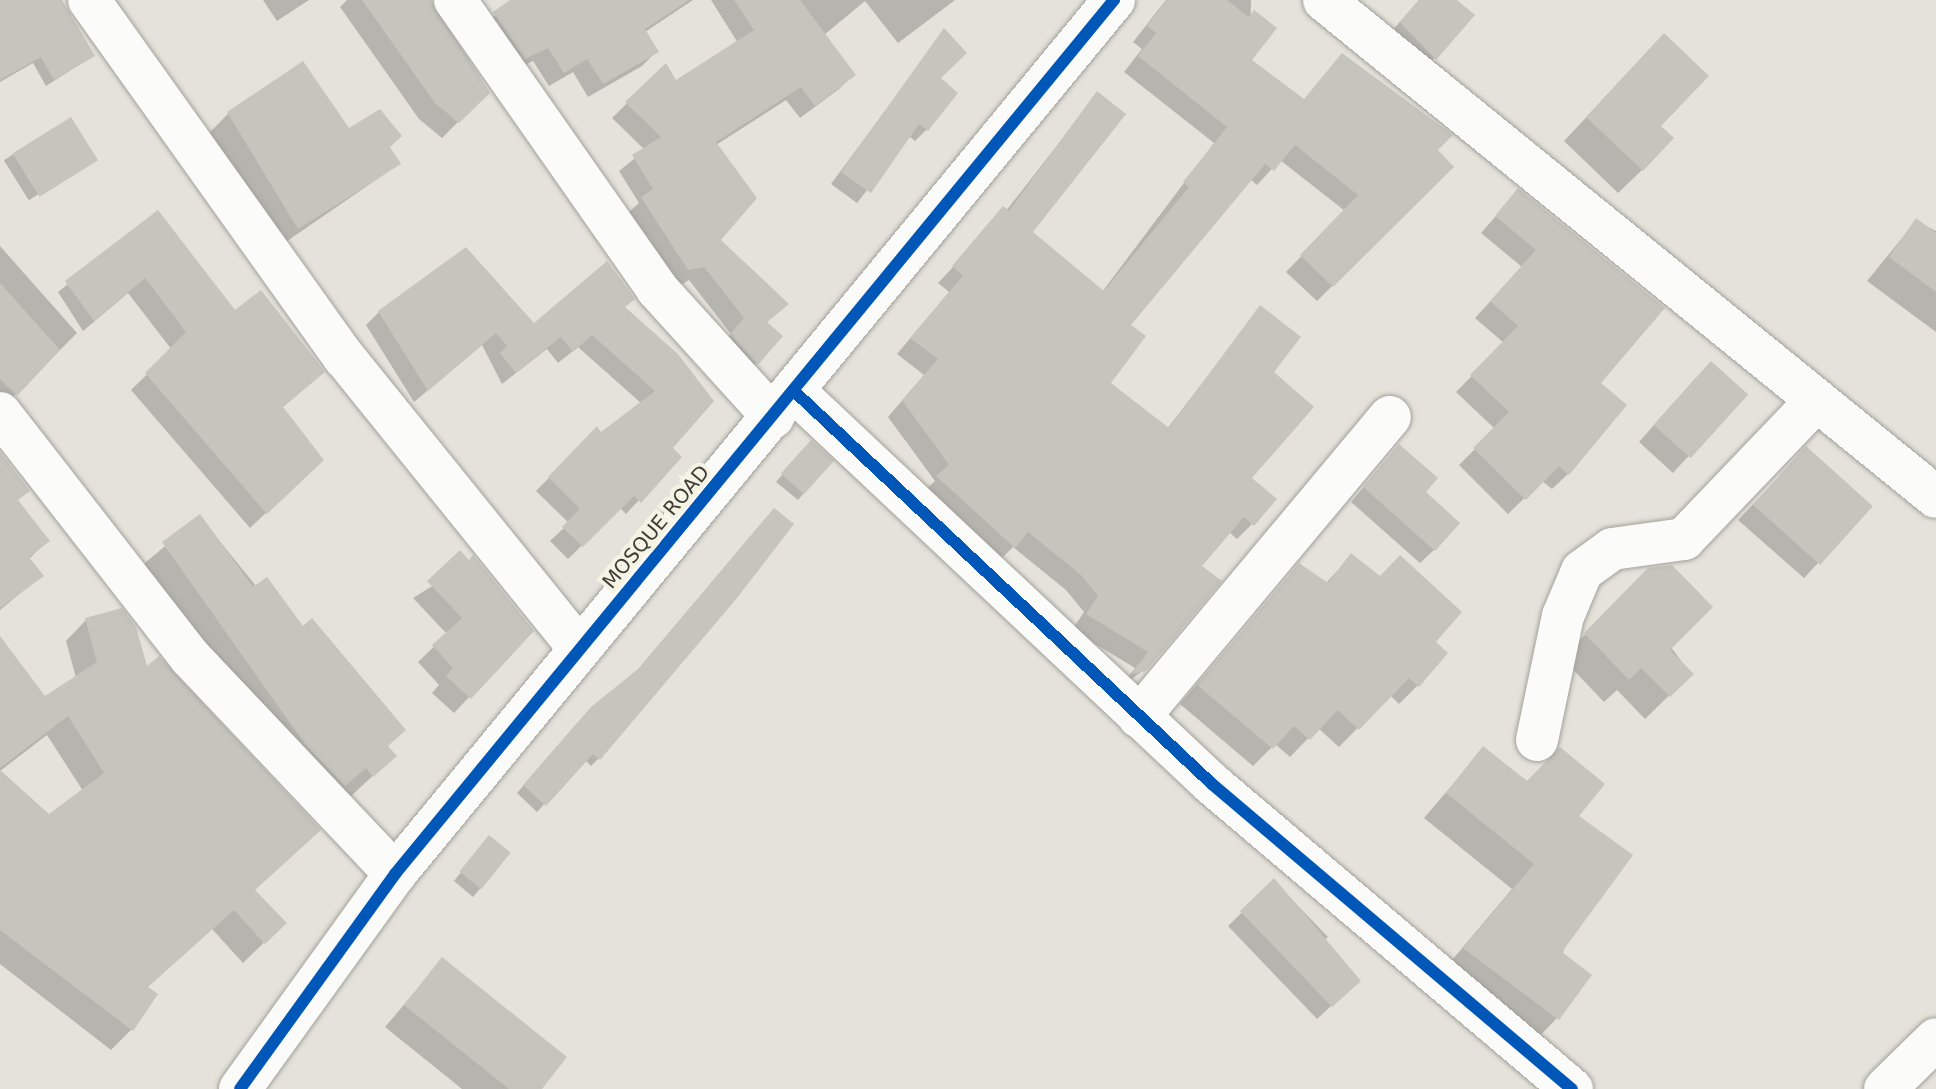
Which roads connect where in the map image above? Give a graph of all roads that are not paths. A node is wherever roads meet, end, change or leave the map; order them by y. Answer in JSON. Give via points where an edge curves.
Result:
{"nodes":[{"id":1,"x":89,"y":0,"type":"edge"},
{"id":2,"x":455,"y":0,"type":"edge"},
{"id":3,"x":1114,"y":0,"type":"edge"},
{"id":4,"x":1324,"y":0,"type":"edge"},
{"id":5,"x":1816,"y":401,"type":"junction"},
{"id":6,"x":784,"y":405,"type":"junction"},
{"id":7,"x":0,"y":413,"type":"edge"},
{"id":8,"x":1390,"y":417,"type":"dead end"},
{"id":9,"x":1936,"y":497,"type":"edge"},
{"id":10,"x":580,"y":649,"type":"junction"},
{"id":11,"x":1139,"y":717,"type":"junction"},
{"id":12,"x":1537,"y":740,"type":"dead end"},
{"id":13,"x":395,"y":874,"type":"junction"},
{"id":14,"x":1936,"y":1039,"type":"edge"},
{"id":15,"x":240,"y":1089,"type":"edge"},
{"id":16,"x":1572,"y":1089,"type":"edge"},
{"id":17,"x":1885,"y":1089,"type":"edge"}],
"edges":[{"from":1,"to":10,"type":"street","via":[[335,345]]},
{"from":2,"to":6,"type":"street","via":[[657,289]]},
{"from":3,"to":6,"type":"street","name":"MOSQUE ROAD"},
{"from":4,"to":5,"type":"street"},
{"from":5,"to":9,"type":"street"},
{"from":5,"to":12,"type":"street","via":[[1684,539],[1612,549],[1582,571],[1563,616]]},
{"from":6,"to":10,"type":"street","name":"MOSQUE ROAD"},
{"from":6,"to":11,"type":"street"},
{"from":7,"to":13,"type":"street","via":[[190,657]]},
{"from":8,"to":11,"type":"street"},
{"from":10,"to":13,"type":"street","name":"MOSQUE ROAD"},
{"from":11,"to":16,"type":"street"},
{"from":13,"to":15,"type":"street","name":"MOSQUE ROAD"},
{"from":14,"to":17,"type":"street"}]}
